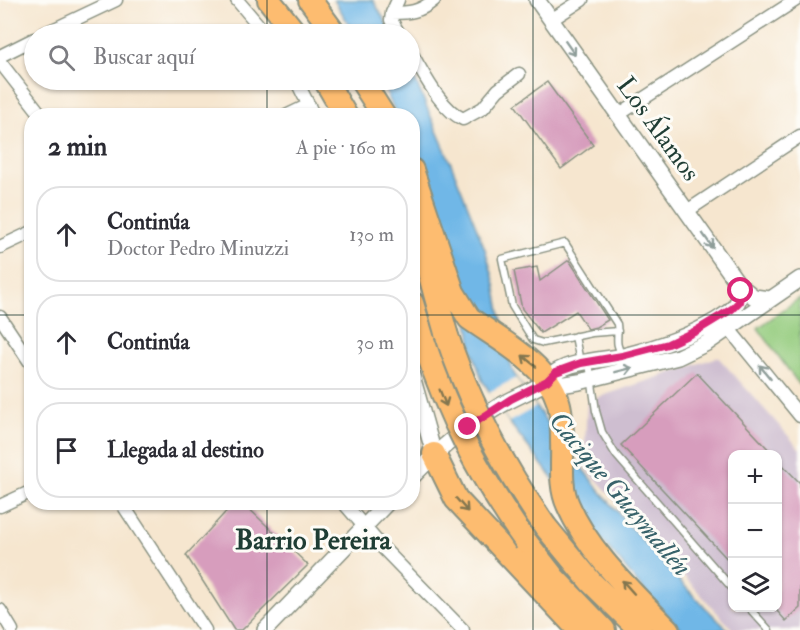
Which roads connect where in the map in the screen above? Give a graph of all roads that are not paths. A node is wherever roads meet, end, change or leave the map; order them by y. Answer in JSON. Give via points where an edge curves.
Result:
{"nodes":[{"id":1,"x":116,"y":0,"type":"edge"},
{"id":2,"x":237,"y":0,"type":"edge"},
{"id":3,"x":269,"y":0,"type":"edge"},
{"id":4,"x":310,"y":0,"type":"edge"},
{"id":5,"x":398,"y":0,"type":"edge"},
{"id":6,"x":434,"y":0,"type":"edge"},
{"id":7,"x":537,"y":0,"type":"edge"},
{"id":8,"x":582,"y":0,"type":"edge"},
{"id":9,"x":796,"y":0,"type":"edge"},
{"id":10,"x":392,"y":13,"type":"junction"},
{"id":11,"x":551,"y":20,"type":"junction"},
{"id":12,"x":65,"y":24,"type":"edge"},
{"id":13,"x":257,"y":24,"type":"edge"},
{"id":14,"x":287,"y":24,"type":"edge"},
{"id":15,"x":327,"y":24,"type":"edge"},
{"id":16,"x":393,"y":24,"type":"edge"},
{"id":17,"x":24,"y":44,"type":"edge"},
{"id":18,"x":0,"y":56,"type":"edge"},
{"id":19,"x":0,"y":62,"type":"edge"},
{"id":20,"x":420,"y":66,"type":"edge"},
{"id":21,"x":519,"y":74,"type":"dead end"},
{"id":22,"x":303,"y":90,"type":"edge"},
{"id":23,"x":315,"y":90,"type":"edge"},
{"id":24,"x":331,"y":90,"type":"edge"},
{"id":25,"x":366,"y":90,"type":"edge"},
{"id":26,"x":367,"y":90,"type":"edge"},
{"id":27,"x":36,"y":108,"type":"edge"},
{"id":28,"x":314,"y":108,"type":"edge"},
{"id":29,"x":317,"y":108,"type":"edge"},
{"id":30,"x":341,"y":108,"type":"edge"},
{"id":31,"x":374,"y":108,"type":"edge"},
{"id":32,"x":379,"y":108,"type":"edge"},
{"id":33,"x":618,"y":115,"type":"junction"},
{"id":34,"x":800,"y":136,"type":"edge"},
{"id":35,"x":420,"y":194,"type":"edge"},
{"id":36,"x":687,"y":211,"type":"junction"},
{"id":37,"x":24,"y":236,"type":"edge"},
{"id":38,"x":420,"y":242,"type":"edge"},
{"id":39,"x":0,"y":247,"type":"edge"},
{"id":40,"x":800,"y":279,"type":"edge"},
{"id":41,"x":739,"y":285,"type":"junction"},
{"id":42,"x":770,"y":299,"type":"junction"},
{"id":43,"x":0,"y":317,"type":"edge"},
{"id":44,"x":710,"y":324,"type":"junction"},
{"id":45,"x":729,"y":328,"type":"junction"},
{"id":46,"x":420,"y":329,"type":"edge"},
{"id":47,"x":618,"y":331,"type":"junction"},
{"id":48,"x":575,"y":336,"type":"junction"},
{"id":49,"x":24,"y":353,"type":"edge"},
{"id":50,"x":622,"y":356,"type":"junction"},
{"id":51,"x":585,"y":363,"type":"junction"},
{"id":52,"x":591,"y":379,"type":"junction"},
{"id":53,"x":547,"y":381,"type":"junction"},
{"id":54,"x":420,"y":404,"type":"edge"},
{"id":55,"x":800,"y":416,"type":"edge"},
{"id":56,"x":434,"y":454,"type":"junction"},
{"id":57,"x":420,"y":469,"type":"edge"},
{"id":58,"x":24,"y":495,"type":"edge"},
{"id":59,"x":0,"y":506,"type":"edge"},
{"id":60,"x":127,"y":510,"type":"edge"},
{"id":61,"x":350,"y":510,"type":"edge"},
{"id":62,"x":380,"y":510,"type":"edge"},
{"id":63,"x":364,"y":527,"type":"junction"},
{"id":64,"x":728,"y":583,"type":"edge"},
{"id":65,"x":0,"y":610,"type":"edge"},
{"id":66,"x":753,"y":612,"type":"edge"},
{"id":67,"x":12,"y":630,"type":"edge"},
{"id":68,"x":205,"y":630,"type":"edge"},
{"id":69,"x":265,"y":630,"type":"edge"},
{"id":70,"x":463,"y":630,"type":"edge"},
{"id":71,"x":579,"y":630,"type":"edge"},
{"id":72,"x":604,"y":630,"type":"edge"},
{"id":73,"x":640,"y":630,"type":"edge"},
{"id":74,"x":668,"y":630,"type":"edge"},
{"id":75,"x":769,"y":630,"type":"edge"}],
"edges":[{"from":1,"to":12,"type":"street"},
{"from":2,"to":13,"type":"street"},
{"from":3,"to":14,"type":"highway"},
{"from":4,"to":15,"type":"highway"},
{"from":5,"to":10,"type":"street"},
{"from":6,"to":10,"type":"street","via":[[413,13]]},
{"from":7,"to":11,"type":"street","name":"Los Álamos"},
{"from":8,"to":11,"type":"street"},
{"from":9,"to":33,"type":"street"},
{"from":10,"to":16,"type":"street"},
{"from":11,"to":33,"type":"street","name":"Los Álamos","one_way":true},
{"from":17,"to":18,"type":"street"},
{"from":19,"to":27,"type":"street"},
{"from":20,"to":21,"type":"street","via":[[453,115],[463,119],[483,108]]},
{"from":22,"to":28,"type":"street"},
{"from":23,"to":29,"type":"highway"},
{"from":24,"to":30,"type":"highway"},
{"from":25,"to":31,"type":"highway"},
{"from":26,"to":32,"type":"highway"},
{"from":33,"to":36,"type":"street","name":"Los Álamos"},
{"from":34,"to":36,"type":"street"},
{"from":53,"to":35,"type":"highway","one_way":true,"via":[[532,362],[469,318],[453,292]]},
{"from":36,"to":41,"type":"street","name":"Los Álamos","one_way":true},
{"from":37,"to":39,"type":"street"},
{"from":38,"to":73,"type":"highway","bridge":true,"via":[[468,392],[506,467],[545,526],[591,582]]},
{"from":40,"to":42,"type":"street"},
{"from":41,"to":42,"type":"street","name":"Los Álamos","via":[[754,297]]},
{"from":41,"to":44,"type":"street","via":[[736,306]]},
{"from":42,"to":45,"type":"street"},
{"from":43,"to":49,"type":"street"},
{"from":44,"to":45,"type":"street"},
{"from":44,"to":50,"type":"street","via":[[668,344]]},
{"from":52,"to":45,"type":"street","one_way":true,"via":[[678,357],[707,344]]},
{"from":55,"to":45,"type":"street","one_way":true},
{"from":46,"to":72,"type":"highway","one_way":true,"bridge":true,"via":[[442,395],[489,489],[554,578]]},
{"from":47,"to":48,"type":"lane"},
{"from":47,"to":48,"type":"lane","via":[[603,300],[565,243],[502,260],[512,306],[533,339],[543,344]]},
{"from":47,"to":50,"type":"lane","via":[[616,345]]},
{"from":48,"to":51,"type":"lane"},
{"from":50,"to":51,"type":"street"},
{"from":51,"to":52,"type":"lane"},
{"from":51,"to":53,"type":"street","via":[[556,372]]},
{"from":52,"to":53,"type":"street","via":[[560,385]]},
{"from":52,"to":64,"type":"lane","via":[[602,432],[616,455]]},
{"from":53,"to":56,"type":"street","via":[[505,403]]},
{"from":74,"to":53,"type":"highway","one_way":true,"via":[[594,549],[573,516],[563,491],[560,406]]},
{"from":54,"to":56,"type":"street"},
{"from":56,"to":57,"type":"street"},
{"from":56,"to":71,"type":"highway","one_way":true,"via":[[456,499]]},
{"from":58,"to":59,"type":"street"},
{"from":60,"to":68,"type":"street"},
{"from":61,"to":63,"type":"street"},
{"from":62,"to":63,"type":"street"},
{"from":63,"to":69,"type":"street"},
{"from":63,"to":70,"type":"street"},
{"from":65,"to":67,"type":"street"},
{"from":66,"to":75,"type":"lane"}]}
